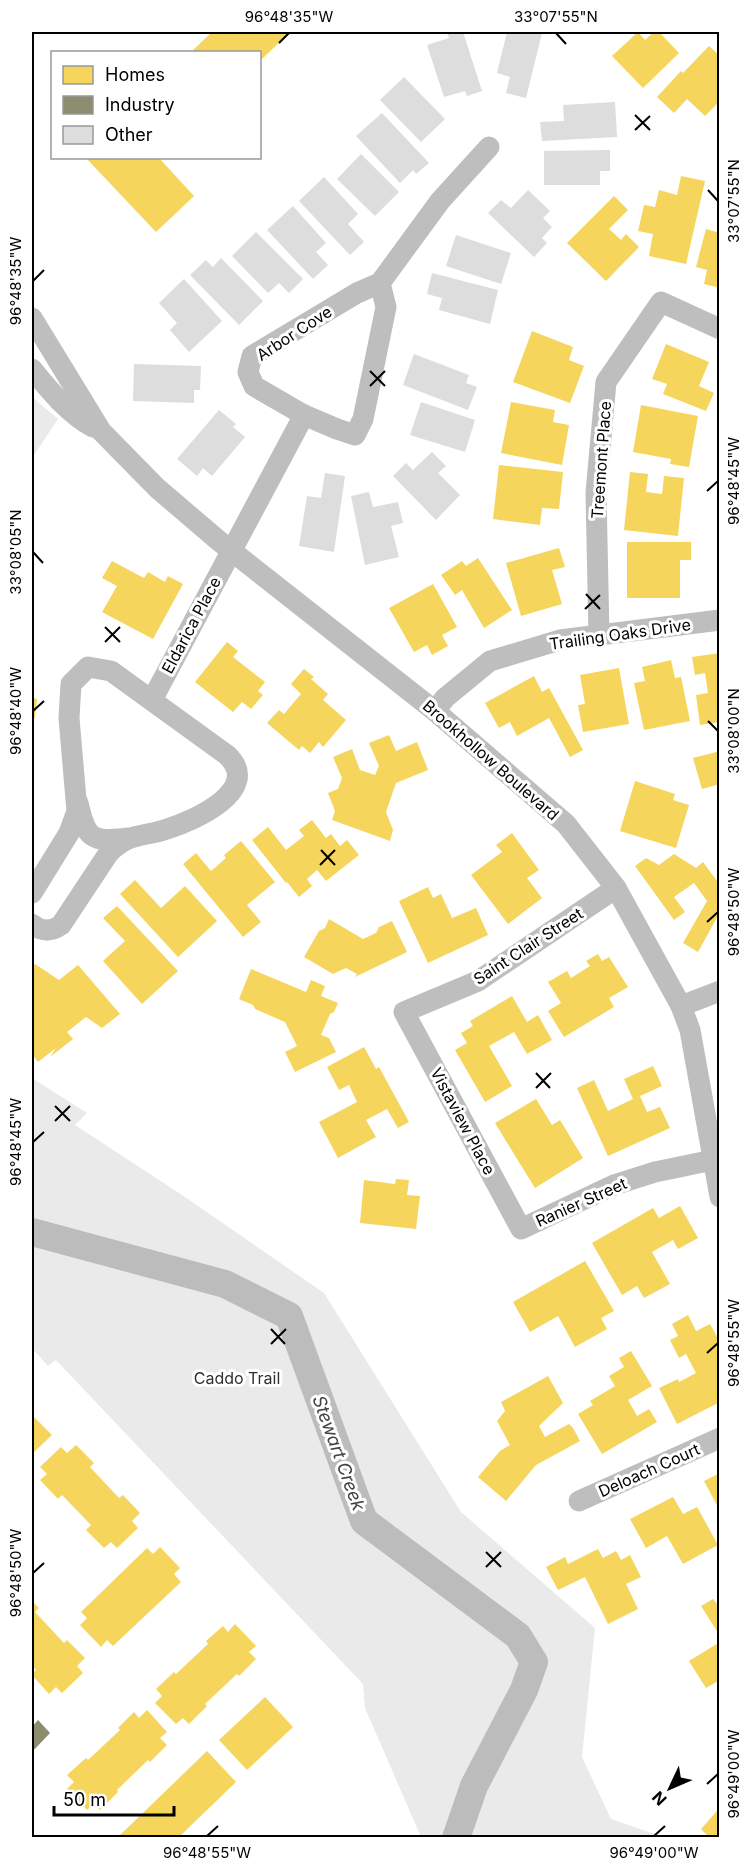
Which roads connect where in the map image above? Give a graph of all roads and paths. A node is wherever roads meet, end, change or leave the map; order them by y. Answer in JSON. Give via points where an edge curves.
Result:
{"nodes":[{"id":1,"x":489,"y":147,"type":"dead end"},
{"id":2,"x":380,"y":283,"type":"junction"},
{"id":3,"x":32,"y":318,"type":"edge"},
{"id":4,"x":720,"y":329,"type":"edge"},
{"id":5,"x":32,"y":369,"type":"edge"},
{"id":6,"x":304,"y":415,"type":"junction"},
{"id":7,"x":101,"y":431,"type":"junction"},
{"id":8,"x":231,"y":550,"type":"junction"},
{"id":9,"x":720,"y":621,"type":"edge"},
{"id":10,"x":599,"y":636,"type":"junction"},
{"id":11,"x":152,"y":700,"type":"junction"},
{"id":12,"x":435,"y":711,"type":"junction"},
{"id":13,"x":76,"y":792,"type":"junction"},
{"id":14,"x":140,"y":836,"type":"junction"},
{"id":15,"x":616,"y":888,"type":"junction"},
{"id":16,"x":32,"y":893,"type":"edge"},
{"id":17,"x":32,"y":924,"type":"edge"},
{"id":18,"x":720,"y":991,"type":"edge"},
{"id":19,"x":681,"y":1006,"type":"junction"},
{"id":20,"x":404,"y":1012,"type":"joint"},
{"id":21,"x":712,"y":1160,"type":"junction"},
{"id":22,"x":720,"y":1197,"type":"edge"},
{"id":23,"x":521,"y":1229,"type":"joint"},
{"id":24,"x":720,"y":1438,"type":"edge"},
{"id":25,"x":579,"y":1501,"type":"dead end"}],
"edges":[{"from":1,"to":2,"type":"street","name":"Arbor Cove","via":[[440,201]]},
{"from":2,"to":6,"type":"street","name":"Arbor Cove","via":[[386,307],[363,419],[355,435]]},
{"from":2,"to":6,"type":"street","name":"Arbor Cove","via":[[252,356],[248,372],[254,387]]},
{"from":3,"to":7,"type":"street","name":"Brookhollow Boulevard"},
{"from":4,"to":10,"type":"street","name":"Treemont Place","via":[[661,302],[606,382],[596,493]]},
{"from":5,"to":7,"type":"street","name":"Brookhollow Boulevard","via":[[80,420]]},
{"from":6,"to":8,"type":"street"},
{"from":7,"to":8,"type":"street","name":"Brookhollow Boulevard","via":[[157,488]]},
{"from":8,"to":11,"type":"street","name":"Eldarica Place"},
{"from":8,"to":12,"type":"street","name":"Brookhollow Boulevard"},
{"from":9,"to":10,"type":"street","name":"Trailing Oaks Drive"},
{"from":10,"to":12,"type":"street","name":"Trailing Oaks Drive","via":[[560,640],[490,661]]},
{"from":11,"to":13,"type":"street","via":[[111,671],[88,667],[71,684],[69,718]]},
{"from":11,"to":14,"type":"street","via":[[227,755],[237,769],[237,780],[230,794],[199,816]]},
{"from":12,"to":15,"type":"street","name":"Brookhollow Boulevard","via":[[566,824]]},
{"from":13,"to":14,"type":"street","via":[[84,826],[94,837],[111,840]]},
{"from":13,"to":16,"type":"street","via":[[77,812],[72,828]]},
{"from":14,"to":17,"type":"street","via":[[122,842],[108,854],[61,925],[45,930]]},
{"from":15,"to":19,"type":"street","name":"Brookhollow Boulevard"},
{"from":15,"to":20,"type":"street","name":"Saint Clair Street","via":[[478,981]]},
{"from":18,"to":19,"type":"street"},
{"from":19,"to":21,"type":"street","name":"Brookhollow Boulevard","via":[[690,1030]]},
{"from":20,"to":23,"type":"street","name":"Vistaview Place"},
{"from":21,"to":22,"type":"street","name":"Brookhollow Boulevard"},
{"from":21,"to":23,"type":"street","name":"Ranier Street","via":[[614,1185]]},
{"from":24,"to":25,"type":"street","name":"Deloach Court"}]}
